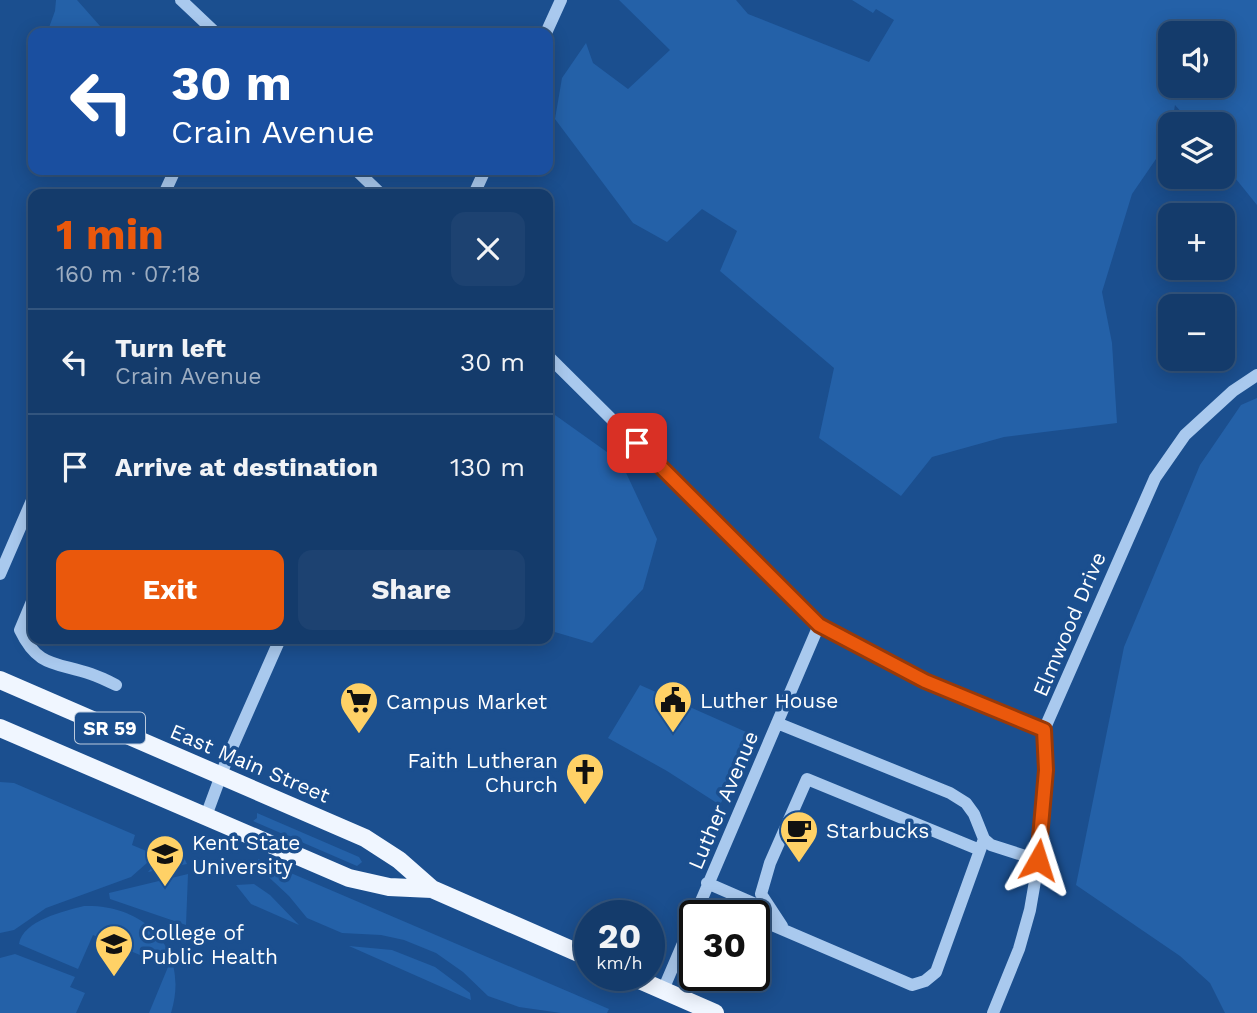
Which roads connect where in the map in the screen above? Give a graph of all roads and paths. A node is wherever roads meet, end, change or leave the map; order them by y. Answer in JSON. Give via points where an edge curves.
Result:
{"nodes":[{"id":1,"x":181,"y":0,"type":"edge"},
{"id":2,"x":561,"y":0,"type":"edge"},
{"id":3,"x":211,"y":28,"type":"edge"},
{"id":4,"x":548,"y":28,"type":"edge"},
{"id":5,"x":361,"y":175,"type":"edge"},
{"id":6,"x":377,"y":189,"type":"edge"},
{"id":7,"x":553,"y":361,"type":"edge"},
{"id":8,"x":1257,"y":375,"type":"edge"},
{"id":9,"x":28,"y":510,"type":"edge"},
{"id":10,"x":0,"y":574,"type":"edge"},
{"id":11,"x":28,"y":611,"type":"edge"},
{"id":12,"x":819,"y":625,"type":"junction"},
{"id":13,"x":277,"y":644,"type":"edge"},
{"id":14,"x":0,"y":680,"type":"edge"},
{"id":15,"x":117,"y":685,"type":"dead end"},
{"id":16,"x":777,"y":723,"type":"junction"},
{"id":17,"x":0,"y":728,"type":"edge"},
{"id":18,"x":1044,"y":730,"type":"junction"},
{"id":19,"x":221,"y":775,"type":"junction"},
{"id":20,"x":206,"y":816,"type":"junction"},
{"id":21,"x":982,"y":845,"type":"junction"},
{"id":22,"x":1038,"y":860,"type":"junction"},
{"id":23,"x":708,"y":883,"type":"junction"},
{"id":24,"x":432,"y":890,"type":"junction"},
{"id":25,"x":785,"y":931,"type":"junction"},
{"id":26,"x":574,"y":951,"type":"edge"},
{"id":27,"x":665,"y":985,"type":"edge"},
{"id":28,"x":665,"y":991,"type":"edge"},
{"id":29,"x":715,"y":1013,"type":"edge"},
{"id":30,"x":993,"y":1013,"type":"edge"}],
"edges":[{"from":1,"to":3,"type":"street"},
{"from":2,"to":4,"type":"street"},
{"from":5,"to":6,"type":"street"},
{"from":7,"to":12,"type":"street"},
{"from":8,"to":18,"type":"street","name":"Elmwood Drive","via":[[1185,435],[1155,478]]},
{"from":9,"to":10,"type":"street"},
{"from":11,"to":15,"type":"street","via":[[20,630],[28,647],[49,663]]},
{"from":12,"to":16,"type":"street","name":"Luther Avenue"},
{"from":12,"to":18,"type":"street","via":[[925,681]]},
{"from":13,"to":19,"type":"street"},
{"from":14,"to":19,"type":"main road","name":"East Main Street","number":"SR 59"},
{"from":16,"to":21,"type":"street","via":[[950,793],[974,814]]},
{"from":16,"to":23,"type":"street","name":"Luther Avenue"},
{"from":17,"to":20,"type":"main road","name":"East Main Street","number":"SR 59"},
{"from":18,"to":22,"type":"street","name":"Elmwood Drive"},
{"from":19,"to":20,"type":"street"},
{"from":19,"to":24,"type":"main road","name":"East Main Street","number":"SR 59","via":[[365,838],[400,860]]},
{"from":20,"to":24,"type":"main road","name":"East Main Street","number":"SR 59","via":[[349,878]]},
{"from":21,"to":22,"type":"street"},
{"from":21,"to":25,"type":"street","via":[[936,972],[918,984]]},
{"from":21,"to":25,"type":"street","via":[[807,779],[761,894]]},
{"from":22,"to":30,"type":"street","name":"Elmwood Drive","via":[[1019,949]]},
{"from":23,"to":25,"type":"street","via":[[753,903],[772,925]]},
{"from":23,"to":27,"type":"street","name":"Luther Avenue"},
{"from":24,"to":26,"type":"main road","name":"East Main Street","number":"SR 59"},
{"from":28,"to":29,"type":"main road"}]}
